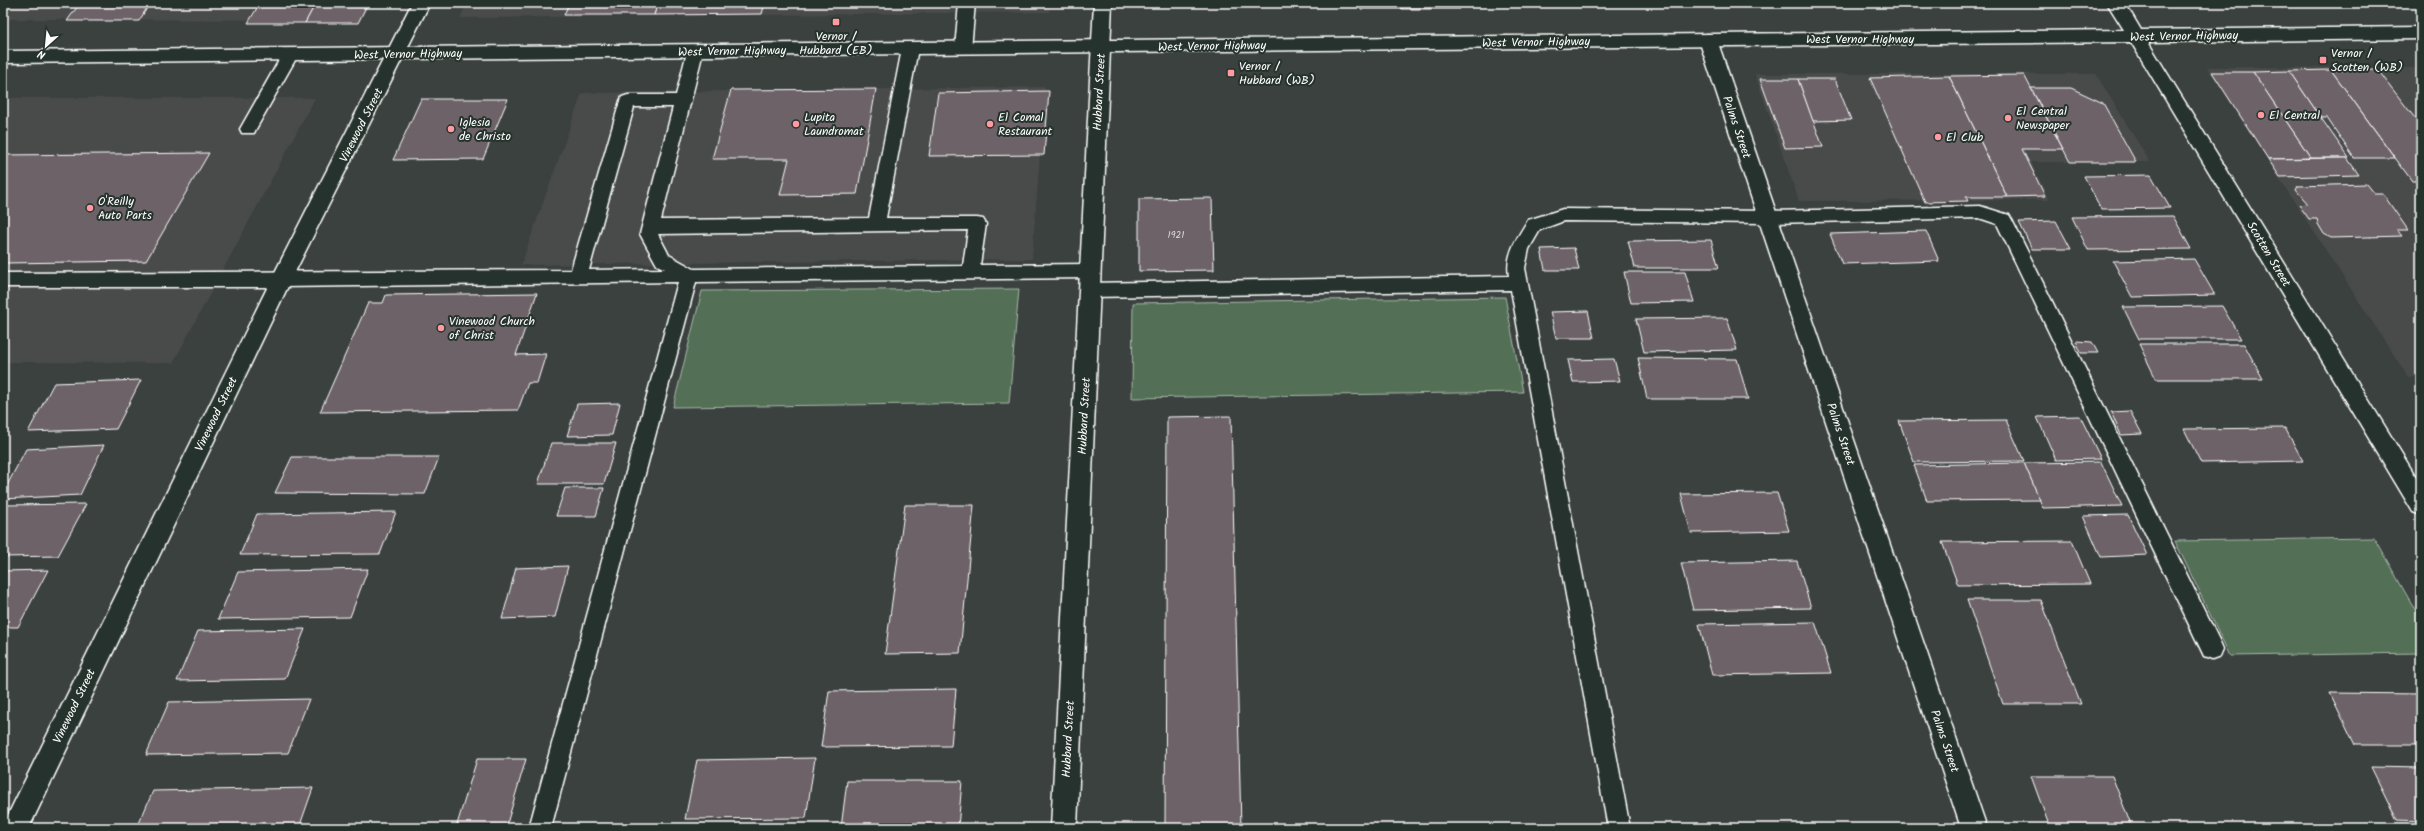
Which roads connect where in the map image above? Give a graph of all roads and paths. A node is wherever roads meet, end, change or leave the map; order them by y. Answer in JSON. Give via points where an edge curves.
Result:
{"nodes":[{"id":1,"x":421,"y":3,"type":"edge"},
{"id":2,"x":967,"y":3,"type":"edge"},
{"id":3,"x":1103,"y":3,"type":"edge"},
{"id":4,"x":2116,"y":3,"type":"edge"},
{"id":5,"x":2421,"y":33,"type":"edge"},
{"id":6,"x":2136,"y":36,"type":"junction"},
{"id":7,"x":1708,"y":40,"type":"junction"},
{"id":8,"x":1101,"y":48,"type":"junction"},
{"id":9,"x":910,"y":49,"type":"junction"},
{"id":10,"x":963,"y":49,"type":"junction"},
{"id":11,"x":695,"y":52,"type":"junction"},
{"id":12,"x":396,"y":54,"type":"junction"},
{"id":13,"x":290,"y":55,"type":"junction"},
{"id":14,"x":3,"y":57,"type":"edge"},
{"id":15,"x":682,"y":101,"type":"junction"},
{"id":16,"x":248,"y":130,"type":"dead end"},
{"id":17,"x":1768,"y":216,"type":"junction"},
{"id":18,"x":651,"y":226,"type":"junction"},
{"id":19,"x":876,"y":226,"type":"junction"},
{"id":20,"x":971,"y":271,"type":"junction"},
{"id":21,"x":689,"y":274,"type":"junction"},
{"id":22,"x":578,"y":276,"type":"junction"},
{"id":23,"x":3,"y":280,"type":"edge"},
{"id":24,"x":281,"y":280,"type":"junction"},
{"id":25,"x":1090,"y":280,"type":"junction"},
{"id":26,"x":1519,"y":283,"type":"junction"},
{"id":27,"x":2421,"y":505,"type":"edge"},
{"id":28,"x":2212,"y":649,"type":"dead end"},
{"id":29,"x":15,"y":828,"type":"edge"},
{"id":30,"x":540,"y":828,"type":"edge"},
{"id":31,"x":1064,"y":828,"type":"edge"},
{"id":32,"x":1619,"y":828,"type":"edge"},
{"id":33,"x":1974,"y":828,"type":"edge"}],
"edges":[{"from":1,"to":12,"type":"street","name":"Vinewood Street"},
{"from":2,"to":10,"type":"lane"},
{"from":3,"to":8,"type":"street","name":"Hubbard Street"},
{"from":4,"to":6,"type":"street","name":"Scotten Street"},
{"from":5,"to":6,"type":"street","name":"West Vernor Highway"},
{"from":6,"to":7,"type":"street","name":"West Vernor Highway"},
{"from":6,"to":27,"type":"street","name":"Scotten Street"},
{"from":7,"to":8,"type":"street","name":"West Vernor Highway"},
{"from":7,"to":17,"type":"street","name":"Palms Street"},
{"from":8,"to":10,"type":"street","name":"West Vernor Highway"},
{"from":8,"to":25,"type":"street","name":"Hubbard Street"},
{"from":9,"to":10,"type":"street","name":"West Vernor Highway"},
{"from":9,"to":11,"type":"street","name":"West Vernor Highway"},
{"from":9,"to":19,"type":"lane"},
{"from":11,"to":12,"type":"street","name":"West Vernor Highway"},
{"from":11,"to":15,"type":"lane"},
{"from":12,"to":13,"type":"street","name":"West Vernor Highway"},
{"from":12,"to":24,"type":"street","name":"Vinewood Street"},
{"from":13,"to":14,"type":"street","name":"West Vernor Highway"},
{"from":13,"to":16,"type":"lane"},
{"from":15,"to":18,"type":"lane"},
{"from":15,"to":22,"type":"lane","via":[[628,101]]},
{"from":17,"to":26,"type":"lane","via":[[1563,215],[1534,225],[1520,248],[1516,268]]},
{"from":17,"to":28,"type":"lane","via":[[1980,212],[2004,220]]},
{"from":17,"to":33,"type":"street","name":"Palms Street"},
{"from":18,"to":19,"type":"lane"},
{"from":18,"to":21,"type":"lane","via":[[649,234],[663,260]]},
{"from":19,"to":20,"type":"lane","via":[[977,224]]},
{"from":20,"to":21,"type":"lane"},
{"from":20,"to":25,"type":"lane"},
{"from":21,"to":22,"type":"lane"},
{"from":21,"to":30,"type":"lane"},
{"from":22,"to":24,"type":"lane"},
{"from":23,"to":24,"type":"lane"},
{"from":24,"to":29,"type":"street","name":"Vinewood Street"},
{"from":25,"to":26,"type":"lane"},
{"from":25,"to":31,"type":"street","name":"Hubbard Street"},
{"from":26,"to":32,"type":"lane"}]}
